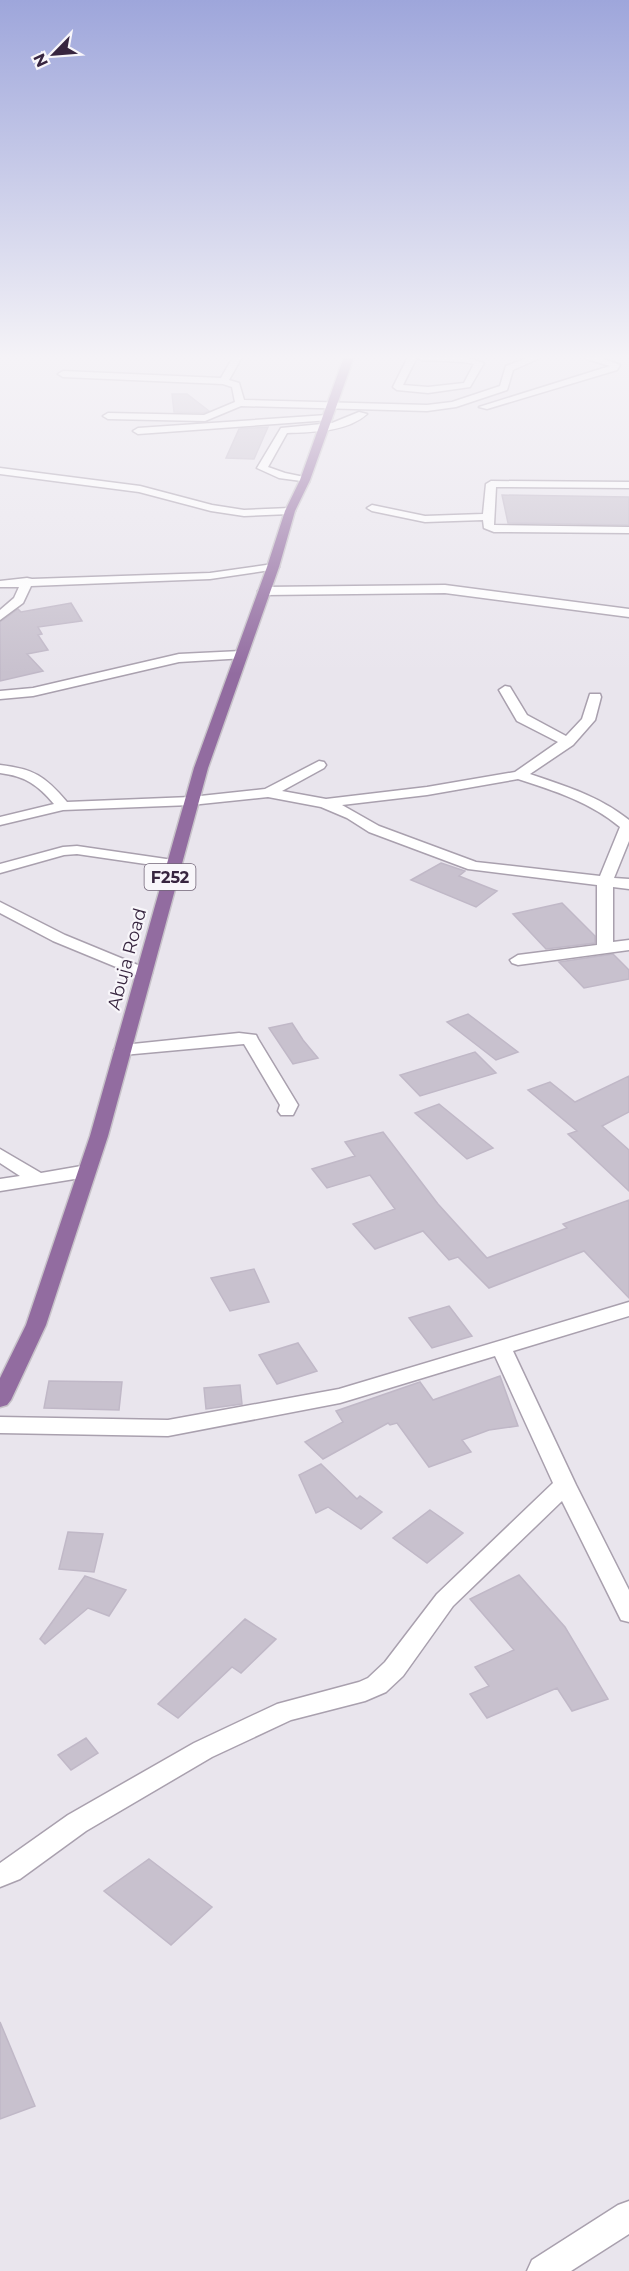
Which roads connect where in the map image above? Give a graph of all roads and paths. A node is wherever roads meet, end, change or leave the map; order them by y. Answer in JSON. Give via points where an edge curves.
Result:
{"nodes":[{"id":1,"x":265,"y":463,"type":"edge"},
{"id":2,"x":312,"y":463,"type":"edge"},
{"id":3,"x":0,"y":471,"type":"edge"},
{"id":4,"x":305,"y":480,"type":"junction"},
{"id":5,"x":629,"y":485,"type":"edge"},
{"id":6,"x":372,"y":508,"type":"dead end"},
{"id":7,"x":290,"y":511,"type":"junction"},
{"id":8,"x":488,"y":517,"type":"junction"},
{"id":9,"x":629,"y":530,"type":"edge"},
{"id":10,"x":273,"y":567,"type":"junction"},
{"id":11,"x":27,"y":581,"type":"junction"},
{"id":12,"x":0,"y":584,"type":"edge"},
{"id":13,"x":264,"y":591,"type":"junction"},
{"id":14,"x":629,"y":613,"type":"edge"},
{"id":15,"x":0,"y":616,"type":"edge"},
{"id":16,"x":241,"y":655,"type":"junction"},
{"id":17,"x":505,"y":690,"type":"dead end"},
{"id":18,"x":33,"y":692,"type":"junction"},
{"id":19,"x":0,"y":695,"type":"edge"},
{"id":20,"x":595,"y":697,"type":"dead end"},
{"id":21,"x":0,"y":708,"type":"edge"},
{"id":22,"x":568,"y":742,"type":"junction"},
{"id":23,"x":319,"y":765,"type":"dead end"},
{"id":24,"x":0,"y":769,"type":"edge"},
{"id":25,"x":519,"y":776,"type":"junction"},
{"id":26,"x":268,"y":793,"type":"junction"},
{"id":27,"x":191,"y":801,"type":"junction"},
{"id":28,"x":325,"y":803,"type":"junction"},
{"id":29,"x":63,"y":806,"type":"junction"},
{"id":30,"x":0,"y":821,"type":"edge"},
{"id":31,"x":628,"y":834,"type":"edge"},
{"id":32,"x":173,"y":864,"type":"junction"},
{"id":33,"x":0,"y":869,"type":"edge"},
{"id":34,"x":605,"y":880,"type":"junction"},
{"id":35,"x":629,"y":885,"type":"edge"},
{"id":36,"x":0,"y":907,"type":"edge"},
{"id":37,"x":629,"y":945,"type":"edge"},
{"id":38,"x":604,"y":948,"type":"junction"},
{"id":39,"x":518,"y":960,"type":"dead end"},
{"id":40,"x":144,"y":973,"type":"junction"},
{"id":41,"x":123,"y":1050,"type":"junction"},
{"id":42,"x":287,"y":1111,"type":"dead end"},
{"id":43,"x":0,"y":1155,"type":"edge"},
{"id":44,"x":87,"y":1171,"type":"junction"},
{"id":45,"x":38,"y":1179,"type":"junction"},
{"id":46,"x":0,"y":1185,"type":"edge"},
{"id":47,"x":629,"y":1309,"type":"edge"},
{"id":48,"x":501,"y":1346,"type":"junction"},
{"id":49,"x":0,"y":1400,"type":"edge"},
{"id":50,"x":0,"y":1425,"type":"edge"},
{"id":51,"x":565,"y":1485,"type":"junction"},
{"id":52,"x":629,"y":1613,"type":"edge"},
{"id":53,"x":0,"y":1875,"type":"edge"},
{"id":54,"x":629,"y":2216,"type":"edge"},
{"id":55,"x":543,"y":2271,"type":"edge"}],
"edges":[{"from":1,"to":4,"type":"street","via":[[262,468]]},
{"from":2,"to":4,"type":"main road","name":"Abuja Road","number":"F252"},
{"from":3,"to":7,"type":"street","via":[[140,489],[244,513]]},
{"from":4,"to":7,"type":"main road","name":"Abuja Road","number":"F252"},
{"from":5,"to":8,"type":"street","via":[[491,484]]},
{"from":6,"to":8,"type":"street","via":[[425,519]]},
{"from":7,"to":10,"type":"main road","name":"Abuja Road","number":"F252"},
{"from":8,"to":9,"type":"street","via":[[488,526],[495,529]]},
{"from":10,"to":11,"type":"street","via":[[210,576]]},
{"from":10,"to":13,"type":"main road","name":"Abuja Road","number":"F252"},
{"from":11,"to":12,"type":"street"},
{"from":11,"to":15,"type":"street","via":[[19,600]]},
{"from":13,"to":14,"type":"street","via":[[445,589]]},
{"from":13,"to":16,"type":"main road","name":"Abuja Road","number":"F252"},
{"from":16,"to":18,"type":"street","via":[[179,658]]},
{"from":16,"to":27,"type":"main road","name":"Abuja Road","number":"F252"},
{"from":17,"to":22,"type":"street","via":[[522,718]]},
{"from":18,"to":19,"type":"street"},
{"from":18,"to":21,"type":"street"},
{"from":20,"to":22,"type":"street","via":[[588,720]]},
{"from":22,"to":25,"type":"street"},
{"from":23,"to":26,"type":"street"},
{"from":24,"to":29,"type":"street","via":[[31,773]]},
{"from":25,"to":28,"type":"street"},
{"from":25,"to":31,"type":"street","via":[[580,795],[612,813],[628,826]]},
{"from":26,"to":27,"type":"street"},
{"from":26,"to":28,"type":"street"},
{"from":27,"to":29,"type":"street"},
{"from":27,"to":32,"type":"main road","name":"Abuja Road","number":"F252"},
{"from":28,"to":34,"type":"street","via":[[374,829],[473,866]]},
{"from":29,"to":30,"type":"street"},
{"from":31,"to":34,"type":"street"},
{"from":32,"to":33,"type":"street","via":[[77,850]]},
{"from":32,"to":40,"type":"main road","name":"Abuja Road","number":"F252"},
{"from":34,"to":35,"type":"street"},
{"from":34,"to":38,"type":"street"},
{"from":36,"to":40,"type":"street","via":[[59,938]]},
{"from":37,"to":38,"type":"street"},
{"from":38,"to":39,"type":"street"},
{"from":40,"to":41,"type":"main road","name":"Abuja Road","number":"F252"},
{"from":41,"to":42,"type":"street","via":[[250,1039],[289,1105]]},
{"from":41,"to":44,"type":"main road","name":"Abuja Road","number":"F252"},
{"from":43,"to":45,"type":"street"},
{"from":44,"to":45,"type":"street"},
{"from":44,"to":49,"type":"main road","name":"Abuja Road","number":"F252","via":[[36,1325]]},
{"from":45,"to":46,"type":"street"},
{"from":47,"to":48,"type":"street"},
{"from":48,"to":50,"type":"street","via":[[340,1396],[168,1428]]},
{"from":48,"to":51,"type":"street"},
{"from":51,"to":52,"type":"street"},
{"from":51,"to":53,"type":"street","via":[[445,1600],[394,1669],[377,1685],[286,1711],[203,1750],[77,1823]]},
{"from":54,"to":55,"type":"street"}]}
